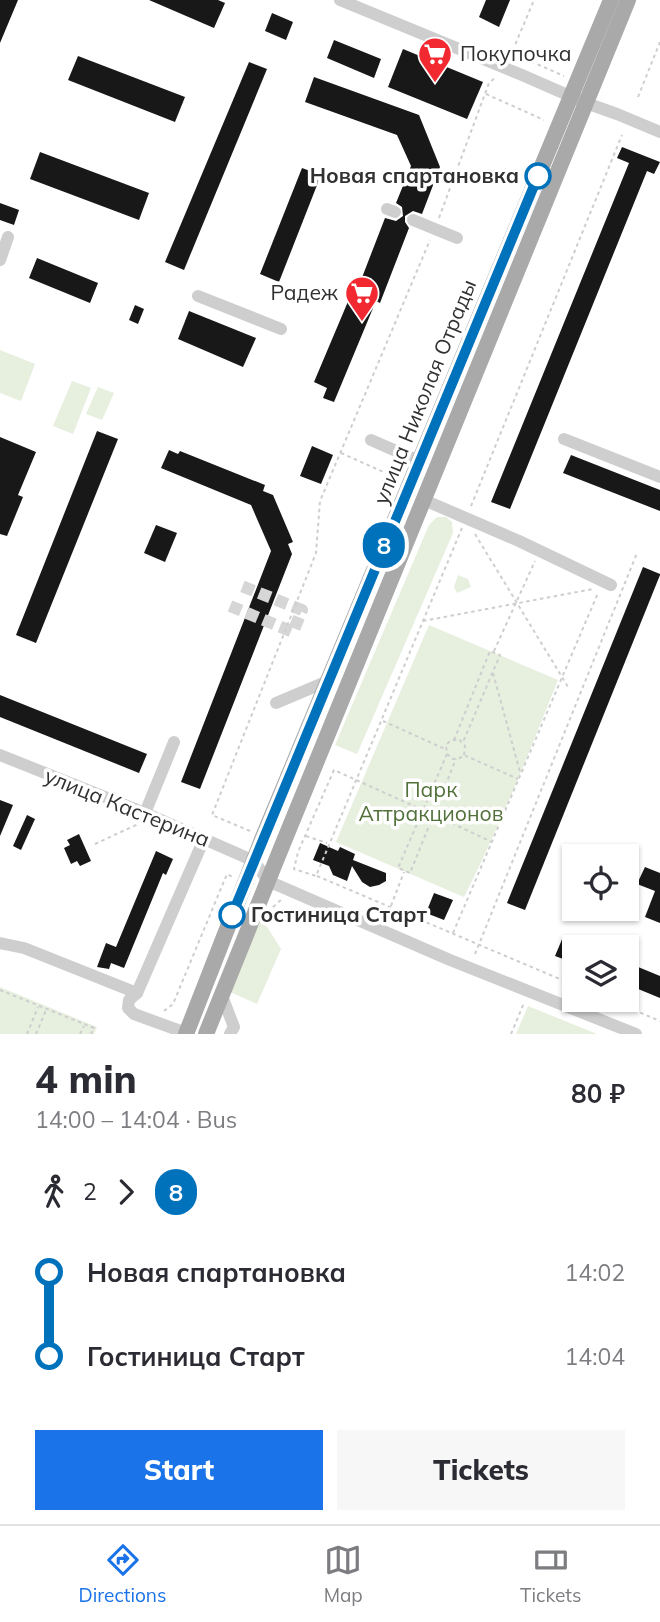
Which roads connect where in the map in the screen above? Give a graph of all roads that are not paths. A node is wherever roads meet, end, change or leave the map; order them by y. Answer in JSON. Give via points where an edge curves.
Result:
{"nodes":[{"id":1,"x":340,"y":0,"type":"edge"},
{"id":2,"x":611,"y":0,"type":"edge"},
{"id":3,"x":628,"y":0,"type":"edge"},
{"id":4,"x":579,"y":99,"type":"junction"},
{"id":5,"x":660,"y":132,"type":"edge"},
{"id":6,"x":413,"y":220,"type":"dead end"},
{"id":7,"x":8,"y":237,"type":"dead end"},
{"id":8,"x":457,"y":238,"type":"dead end"},
{"id":9,"x":0,"y":260,"type":"edge"},
{"id":10,"x":198,"y":296,"type":"dead end"},
{"id":11,"x":281,"y":329,"type":"dead end"},
{"id":12,"x":564,"y":439,"type":"dead end"},
{"id":13,"x":371,"y":440,"type":"dead end"},
{"id":14,"x":419,"y":461,"type":"junction"},
{"id":15,"x":660,"y":477,"type":"edge"},
{"id":16,"x":424,"y":500,"type":"junction"},
{"id":17,"x":611,"y":585,"type":"dead end"},
{"id":18,"x":328,"y":681,"type":"junction"},
{"id":19,"x":276,"y":703,"type":"dead end"},
{"id":20,"x":174,"y":741,"type":"dead end"},
{"id":21,"x":0,"y":755,"type":"edge"},
{"id":22,"x":145,"y":813,"type":"junction"},
{"id":23,"x":204,"y":839,"type":"junction"},
{"id":24,"x":254,"y":861,"type":"junction"},
{"id":25,"x":268,"y":881,"type":"junction"},
{"id":26,"x":0,"y":943,"type":"edge"},
{"id":27,"x":137,"y":993,"type":"junction"},
{"id":28,"x":222,"y":996,"type":"junction"},
{"id":29,"x":186,"y":1034,"type":"edge"},
{"id":30,"x":206,"y":1034,"type":"edge"},
{"id":31,"x":230,"y":1034,"type":"edge"},
{"id":32,"x":636,"y":1034,"type":"edge"}],
"edges":[{"from":1,"to":4,"type":"street"},
{"from":2,"to":4,"type":"main road","name":"улица Николая Отрады"},
{"from":3,"to":4,"type":"main road","name":"улица Николая Отрады"},
{"from":4,"to":5,"type":"street"},
{"from":4,"to":14,"type":"main road","name":"улица Николая Отрады"},
{"from":4,"to":16,"type":"main road","name":"улица Николая Отрады"},
{"from":6,"to":8,"type":"street"},
{"from":7,"to":9,"type":"street"},
{"from":10,"to":11,"type":"street"},
{"from":12,"to":15,"type":"street"},
{"from":13,"to":14,"type":"street"},
{"from":14,"to":18,"type":"main road","name":"улица Николая Отрады"},
{"from":16,"to":17,"type":"street"},
{"from":16,"to":25,"type":"main road","name":"улица Николая Отрады"},
{"from":18,"to":19,"type":"street"},
{"from":18,"to":24,"type":"main road","name":"улица Николая Отрады"},
{"from":20,"to":22,"type":"street"},
{"from":21,"to":22,"type":"street","name":"улица Кастерина"},
{"from":22,"to":23,"type":"street","name":"улица Кастерина"},
{"from":23,"to":24,"type":"street","name":"улица Кастерина"},
{"from":23,"to":27,"type":"street"},
{"from":24,"to":25,"type":"street"},
{"from":24,"to":29,"type":"main road","name":"улица Николая Отрады"},
{"from":25,"to":28,"type":"main road","name":"улица Николая Отрады"},
{"from":25,"to":32,"type":"street"},
{"from":26,"to":27,"type":"street","via":[[24,948]]},
{"from":27,"to":29,"type":"street","via":[[129,1000],[128,1008],[134,1014]]},
{"from":28,"to":30,"type":"main road","name":"улица Николая Отрады"},
{"from":28,"to":31,"type":"street","via":[[234,1027]]}]}
